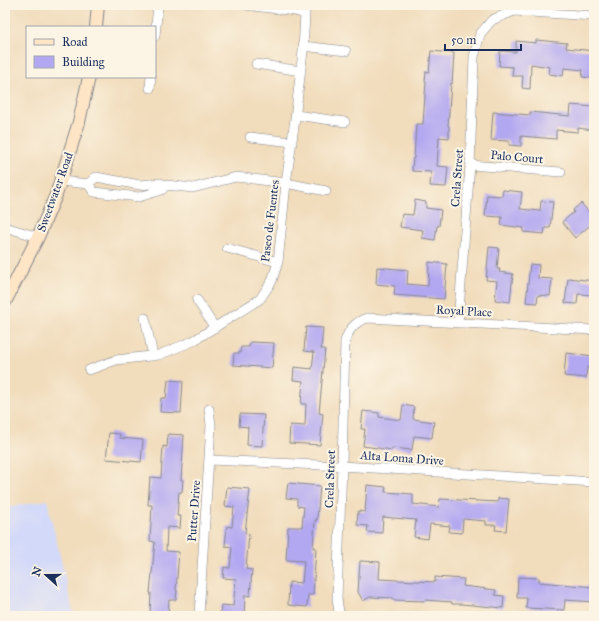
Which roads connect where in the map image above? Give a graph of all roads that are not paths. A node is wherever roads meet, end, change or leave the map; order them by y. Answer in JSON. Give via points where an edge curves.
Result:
{"nodes":[{"id":1,"x":98,"y":5,"type":"edge"},
{"id":2,"x":158,"y":5,"type":"edge"},
{"id":3,"x":245,"y":5,"type":"edge"},
{"id":4,"x":295,"y":8,"type":"edge"},
{"id":5,"x":594,"y":16,"type":"edge"},
{"id":6,"x":96,"y":26,"type":"edge"},
{"id":7,"x":156,"y":26,"type":"edge"},
{"id":8,"x":303,"y":46,"type":"junction"},
{"id":9,"x":346,"y":51,"type":"dead end"},
{"id":10,"x":256,"y":64,"type":"dead end"},
{"id":11,"x":301,"y":71,"type":"junction"},
{"id":12,"x":89,"y":78,"type":"edge"},
{"id":13,"x":151,"y":78,"type":"edge"},
{"id":14,"x":150,"y":88,"type":"dead end"},
{"id":15,"x":296,"y":115,"type":"junction"},
{"id":16,"x":346,"y":122,"type":"dead end"},
{"id":17,"x":250,"y":136,"type":"dead end"},
{"id":18,"x":292,"y":142,"type":"junction"},
{"id":19,"x":470,"y":165,"type":"junction"},
{"id":20,"x":561,"y":172,"type":"dead end"},
{"id":21,"x":61,"y":181,"type":"junction"},
{"id":22,"x":286,"y":183,"type":"junction"},
{"id":23,"x":88,"y":184,"type":"junction"},
{"id":24,"x":166,"y":185,"type":"junction"},
{"id":25,"x":326,"y":191,"type":"dead end"},
{"id":26,"x":5,"y":228,"type":"edge"},
{"id":27,"x":38,"y":237,"type":"junction"},
{"id":28,"x":227,"y":248,"type":"dead end"},
{"id":29,"x":278,"y":262,"type":"junction"},
{"id":30,"x":197,"y":300,"type":"dead end"},
{"id":31,"x":5,"y":302,"type":"edge"},
{"id":32,"x":145,"y":318,"type":"dead end"},
{"id":33,"x":458,"y":323,"type":"junction"},
{"id":34,"x":215,"y":328,"type":"junction"},
{"id":35,"x":594,"y":330,"type":"edge"},
{"id":36,"x":345,"y":341,"type":"joint"},
{"id":37,"x":153,"y":356,"type":"junction"},
{"id":38,"x":89,"y":370,"type":"dead end"},
{"id":39,"x":209,"y":409,"type":"dead end"},
{"id":40,"x":209,"y":460,"type":"junction"},
{"id":41,"x":342,"y":466,"type":"junction"},
{"id":42,"x":594,"y":482,"type":"edge"},
{"id":43,"x":199,"y":616,"type":"edge"},
{"id":44,"x":343,"y":616,"type":"edge"}],
"edges":[{"from":1,"to":6,"type":"main road"},
{"from":2,"to":7,"type":"street"},
{"from":3,"to":4,"type":"street","name":"Paseo de Fuentes"},
{"from":4,"to":8,"type":"street","name":"Paseo de Fuentes","via":[[305,14]]},
{"from":5,"to":19,"type":"street","name":"Crela Street","via":[[514,11],[492,20],[480,34],[474,57]]},
{"from":8,"to":9,"type":"street"},
{"from":8,"to":11,"type":"street","name":"Paseo de Fuentes"},
{"from":10,"to":11,"type":"street"},
{"from":11,"to":15,"type":"street","name":"Paseo de Fuentes"},
{"from":12,"to":21,"type":"main road","name":"Sweetwater Road","via":[[79,122]]},
{"from":13,"to":14,"type":"street"},
{"from":15,"to":16,"type":"street"},
{"from":15,"to":18,"type":"street","name":"Paseo de Fuentes"},
{"from":17,"to":18,"type":"street"},
{"from":18,"to":22,"type":"street","name":"Paseo de Fuentes"},
{"from":19,"to":20,"type":"street","name":"Palo Court"},
{"from":19,"to":33,"type":"street","name":"Crela Street"},
{"from":21,"to":23,"type":"street"},
{"from":21,"to":27,"type":"main road","name":"Sweetwater Road"},
{"from":22,"to":24,"type":"street","via":[[236,177],[192,188]]},
{"from":22,"to":25,"type":"street"},
{"from":22,"to":29,"type":"street","name":"Paseo de Fuentes"},
{"from":23,"to":24,"type":"street","via":[[96,177],[140,185]]},
{"from":23,"to":24,"type":"street","via":[[94,192],[139,197],[162,190]]},
{"from":26,"to":27,"type":"street"},
{"from":27,"to":31,"type":"main road","name":"Sweetwater Road"},
{"from":28,"to":29,"type":"street"},
{"from":29,"to":34,"type":"street","name":"Paseo de Fuentes","via":[[272,281],[260,299]]},
{"from":30,"to":34,"type":"street"},
{"from":32,"to":37,"type":"street"},
{"from":33,"to":35,"type":"street","name":"Royal Place"},
{"from":33,"to":36,"type":"street","name":"Royal Place","via":[[367,318],[352,327]]},
{"from":34,"to":37,"type":"street","name":"Paseo de Fuentes","via":[[193,341]]},
{"from":36,"to":41,"type":"street","name":"Crela Street"},
{"from":37,"to":38,"type":"street","name":"Paseo de Fuentes","via":[[116,360]]},
{"from":39,"to":40,"type":"street","name":"Putter Drive"},
{"from":40,"to":41,"type":"street","name":"Alta Loma Drive"},
{"from":40,"to":43,"type":"street","name":"Putter Drive"},
{"from":41,"to":42,"type":"street","name":"Alta Loma Drive"},
{"from":41,"to":44,"type":"street","name":"Crela Street","via":[[337,598],[339,613]]}]}
